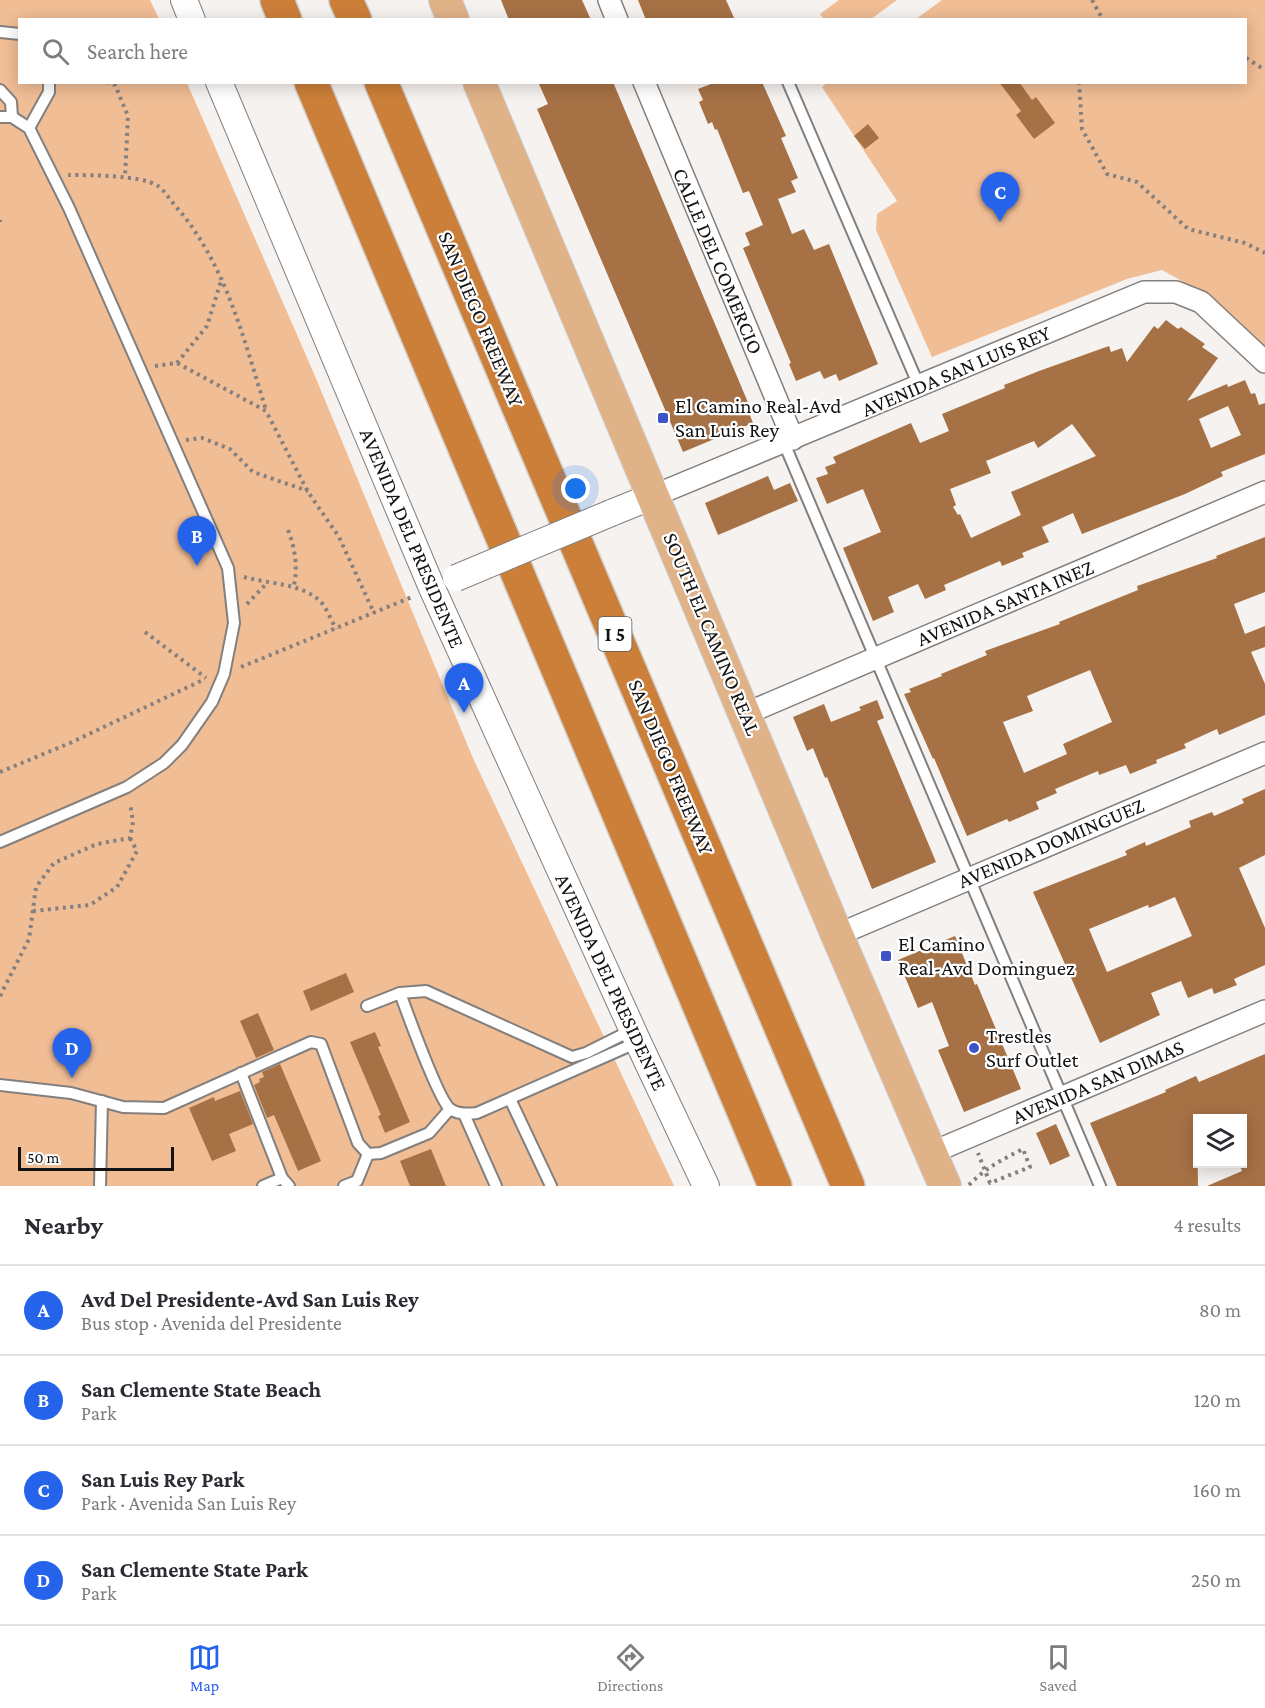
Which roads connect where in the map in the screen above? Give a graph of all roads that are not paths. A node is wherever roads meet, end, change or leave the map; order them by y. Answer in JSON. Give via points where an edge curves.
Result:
{"nodes":[{"id":1,"x":184,"y":0,"type":"edge"},
{"id":2,"x":277,"y":0,"type":"edge"},
{"id":3,"x":346,"y":0,"type":"edge"},
{"id":4,"x":445,"y":0,"type":"edge"},
{"id":5,"x":609,"y":0,"type":"edge"},
{"id":6,"x":191,"y":18,"type":"edge"},
{"id":7,"x":284,"y":18,"type":"edge"},
{"id":8,"x":354,"y":18,"type":"edge"},
{"id":9,"x":452,"y":18,"type":"edge"},
{"id":10,"x":616,"y":18,"type":"edge"},
{"id":11,"x":0,"y":32,"type":"edge"},
{"id":12,"x":18,"y":34,"type":"edge"},
{"id":13,"x":49,"y":84,"type":"edge"},
{"id":14,"x":220,"y":84,"type":"edge"},
{"id":15,"x":312,"y":84,"type":"edge"},
{"id":16,"x":382,"y":84,"type":"edge"},
{"id":17,"x":480,"y":84,"type":"edge"},
{"id":18,"x":645,"y":84,"type":"edge"},
{"id":19,"x":789,"y":84,"type":"edge"},
{"id":20,"x":0,"y":90,"type":"edge"},
{"id":21,"x":0,"y":117,"type":"edge"},
{"id":22,"x":12,"y":117,"type":"junction"},
{"id":23,"x":29,"y":128,"type":"junction"},
{"id":24,"x":1265,"y":362,"type":"edge"},
{"id":25,"x":919,"y":386,"type":"junction"},
{"id":26,"x":789,"y":441,"type":"junction"},
{"id":27,"x":1265,"y":492,"type":"edge"},
{"id":28,"x":653,"y":496,"type":"junction"},
{"id":29,"x":422,"y":593,"type":"junction"},
{"id":30,"x":876,"y":658,"type":"junction"},
{"id":31,"x":746,"y":714,"type":"junction"},
{"id":32,"x":1265,"y":753,"type":"edge"},
{"id":33,"x":0,"y":842,"type":"edge"},
{"id":34,"x":970,"y":877,"type":"junction"},
{"id":35,"x":837,"y":935,"type":"junction"},
{"id":36,"x":399,"y":993,"type":"junction"},
{"id":37,"x":367,"y":1006,"type":"dead end"},
{"id":38,"x":1265,"y":1011,"type":"edge"},
{"id":39,"x":635,"y":1036,"type":"junction"},
{"id":40,"x":241,"y":1073,"type":"junction"},
{"id":41,"x":0,"y":1085,"type":"edge"},
{"id":42,"x":1062,"y":1096,"type":"junction"},
{"id":43,"x":510,"y":1099,"type":"junction"},
{"id":44,"x":102,"y":1101,"type":"junction"},
{"id":45,"x":450,"y":1108,"type":"junction"},
{"id":46,"x":464,"y":1114,"type":"junction"},
{"id":47,"x":931,"y":1153,"type":"junction"},
{"id":48,"x":368,"y":1154,"type":"junction"},
{"id":49,"x":285,"y":1182,"type":"edge"},
{"id":50,"x":100,"y":1186,"type":"edge"},
{"id":51,"x":263,"y":1186,"type":"edge"},
{"id":52,"x":344,"y":1186,"type":"edge"},
{"id":53,"x":496,"y":1186,"type":"edge"},
{"id":54,"x":551,"y":1186,"type":"edge"},
{"id":55,"x":706,"y":1186,"type":"edge"},
{"id":56,"x":775,"y":1186,"type":"edge"},
{"id":57,"x":848,"y":1186,"type":"edge"},
{"id":58,"x":945,"y":1186,"type":"edge"},
{"id":59,"x":1100,"y":1186,"type":"edge"}],
"edges":[{"from":1,"to":6,"type":"street"},
{"from":2,"to":7,"type":"highway"},
{"from":3,"to":8,"type":"highway"},
{"from":4,"to":9,"type":"main road"},
{"from":5,"to":10,"type":"street"},
{"from":11,"to":12,"type":"lane"},
{"from":13,"to":23,"type":"lane","via":[[49,92]]},
{"from":14,"to":29,"type":"street","name":"AVENIDA DEL PRESIDENTE"},
{"from":15,"to":56,"type":"highway"},
{"from":16,"to":57,"type":"highway","name":"SAN DIEGO FREEWAY","number":"I 5"},
{"from":17,"to":28,"type":"main road","name":"SOUTH EL CAMINO REAL"},
{"from":18,"to":26,"type":"street","name":"CALLE DEL COMERCIO"},
{"from":19,"to":25,"type":"lane"},
{"from":20,"to":22,"type":"lane","via":[[11,102]]},
{"from":21,"to":22,"type":"lane"},
{"from":22,"to":23,"type":"lane"},
{"from":23,"to":33,"type":"lane","via":[[69,207],[228,568],[234,623],[224,674],[212,702],[182,745],[164,763],[127,788]]},
{"from":24,"to":25,"type":"street","name":"AVENIDA SAN LUIS REY","via":[[1201,302],[1176,292],[1144,292]]},
{"from":25,"to":26,"type":"street","name":"AVENIDA SAN LUIS REY"},
{"from":26,"to":28,"type":"street","name":"AVENIDA SAN LUIS REY"},
{"from":26,"to":30,"type":"lane"},
{"from":27,"to":30,"type":"street","name":"AVENIDA SANTA INEZ"},
{"from":28,"to":29,"type":"street","name":"AVENIDA SAN LUIS REY","bridge":true},
{"from":28,"to":31,"type":"main road","name":"SOUTH EL CAMINO REAL"},
{"from":29,"to":39,"type":"street","name":"AVENIDA DEL PRESIDENTE"},
{"from":30,"to":31,"type":"street","name":"AVENIDA SANTA INEZ"},
{"from":30,"to":34,"type":"lane"},
{"from":31,"to":35,"type":"main road","name":"SOUTH EL CAMINO REAL"},
{"from":32,"to":34,"type":"street","name":"AVENIDA DOMINGUEZ"},
{"from":34,"to":35,"type":"street","name":"AVENIDA DOMINGUEZ"},
{"from":34,"to":42,"type":"lane"},
{"from":35,"to":47,"type":"main road","name":"SOUTH EL CAMINO REAL"},
{"from":36,"to":37,"type":"lane"},
{"from":36,"to":39,"type":"lane","via":[[426,991],[572,1057]]},
{"from":36,"to":45,"type":"lane","via":[[439,1091]]},
{"from":38,"to":42,"type":"street","name":"AVENIDA SAN DIMAS"},
{"from":39,"to":43,"type":"lane"},
{"from":39,"to":55,"type":"street","name":"AVENIDA DEL PRESIDENTE"},
{"from":40,"to":44,"type":"lane","via":[[164,1108],[123,1107]]},
{"from":40,"to":48,"type":"lane","via":[[311,1042],[321,1044],[358,1143]]},
{"from":40,"to":49,"type":"lane"},
{"from":41,"to":44,"type":"lane","via":[[71,1093]]},
{"from":42,"to":47,"type":"street","name":"AVENIDA SAN DIMAS"},
{"from":42,"to":59,"type":"lane"},
{"from":43,"to":46,"type":"lane","via":[[477,1113]]},
{"from":43,"to":54,"type":"lane"},
{"from":44,"to":50,"type":"lane"},
{"from":45,"to":46,"type":"lane"},
{"from":45,"to":48,"type":"lane","via":[[429,1133],[381,1153]]},
{"from":46,"to":53,"type":"lane"},
{"from":47,"to":58,"type":"main road","name":"SOUTH EL CAMINO REAL"},
{"from":48,"to":52,"type":"lane","via":[[357,1180]]},
{"from":49,"to":51,"type":"lane"}]}
